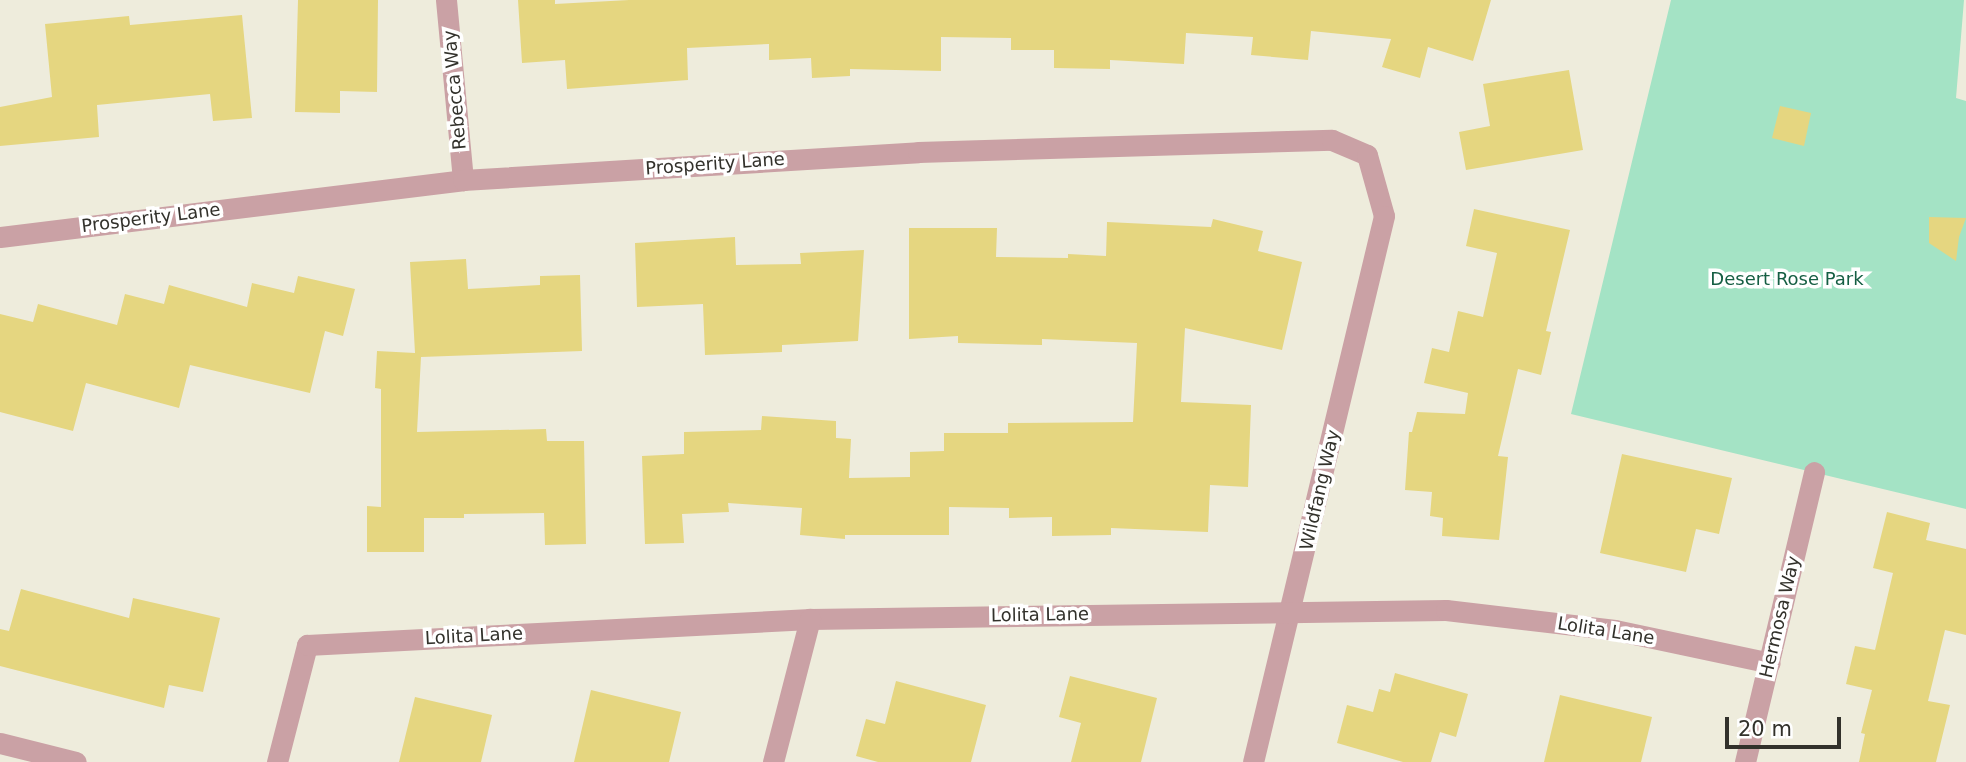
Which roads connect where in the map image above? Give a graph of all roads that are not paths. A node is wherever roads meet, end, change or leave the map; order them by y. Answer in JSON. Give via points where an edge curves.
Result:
{"nodes":[{"id":1,"x":446,"y":0,"type":"edge"},
{"id":2,"x":463,"y":180,"type":"junction"},
{"id":3,"x":1384,"y":216,"type":"joint"},
{"id":4,"x":0,"y":237,"type":"edge"},
{"id":5,"x":1814,"y":472,"type":"dead end"},
{"id":6,"x":1292,"y":610,"type":"junction"},
{"id":7,"x":810,"y":619,"type":"junction"},
{"id":8,"x":1770,"y":663,"type":"junction"},
{"id":9,"x":0,"y":743,"type":"edge"},
{"id":10,"x":76,"y":762,"type":"edge"},
{"id":11,"x":278,"y":762,"type":"edge"},
{"id":12,"x":774,"y":762,"type":"edge"},
{"id":13,"x":1253,"y":762,"type":"edge"},
{"id":14,"x":1745,"y":762,"type":"edge"}],
"edges":[{"from":1,"to":2,"type":"street","name":"Rebecca Way"},
{"from":2,"to":3,"type":"street","name":"Prosperity Lane","via":[[918,152],[1332,140],[1367,155]]},
{"from":2,"to":4,"type":"street","name":"Prosperity Lane"},
{"from":3,"to":6,"type":"street","name":"Wildfang Way"},
{"from":5,"to":8,"type":"street","name":"Hermosa Way"},
{"from":6,"to":7,"type":"street","name":"Lolita Lane"},
{"from":6,"to":8,"type":"street","name":"Lolita Lane","via":[[1459,612],[1615,630]]},
{"from":6,"to":13,"type":"street","name":"Wildfang Way"},
{"from":7,"to":11,"type":"street","name":"Lolita Lane","via":[[307,645]]},
{"from":7,"to":12,"type":"street"},
{"from":8,"to":14,"type":"street","name":"Hermosa Way"},
{"from":9,"to":10,"type":"street"}]}
